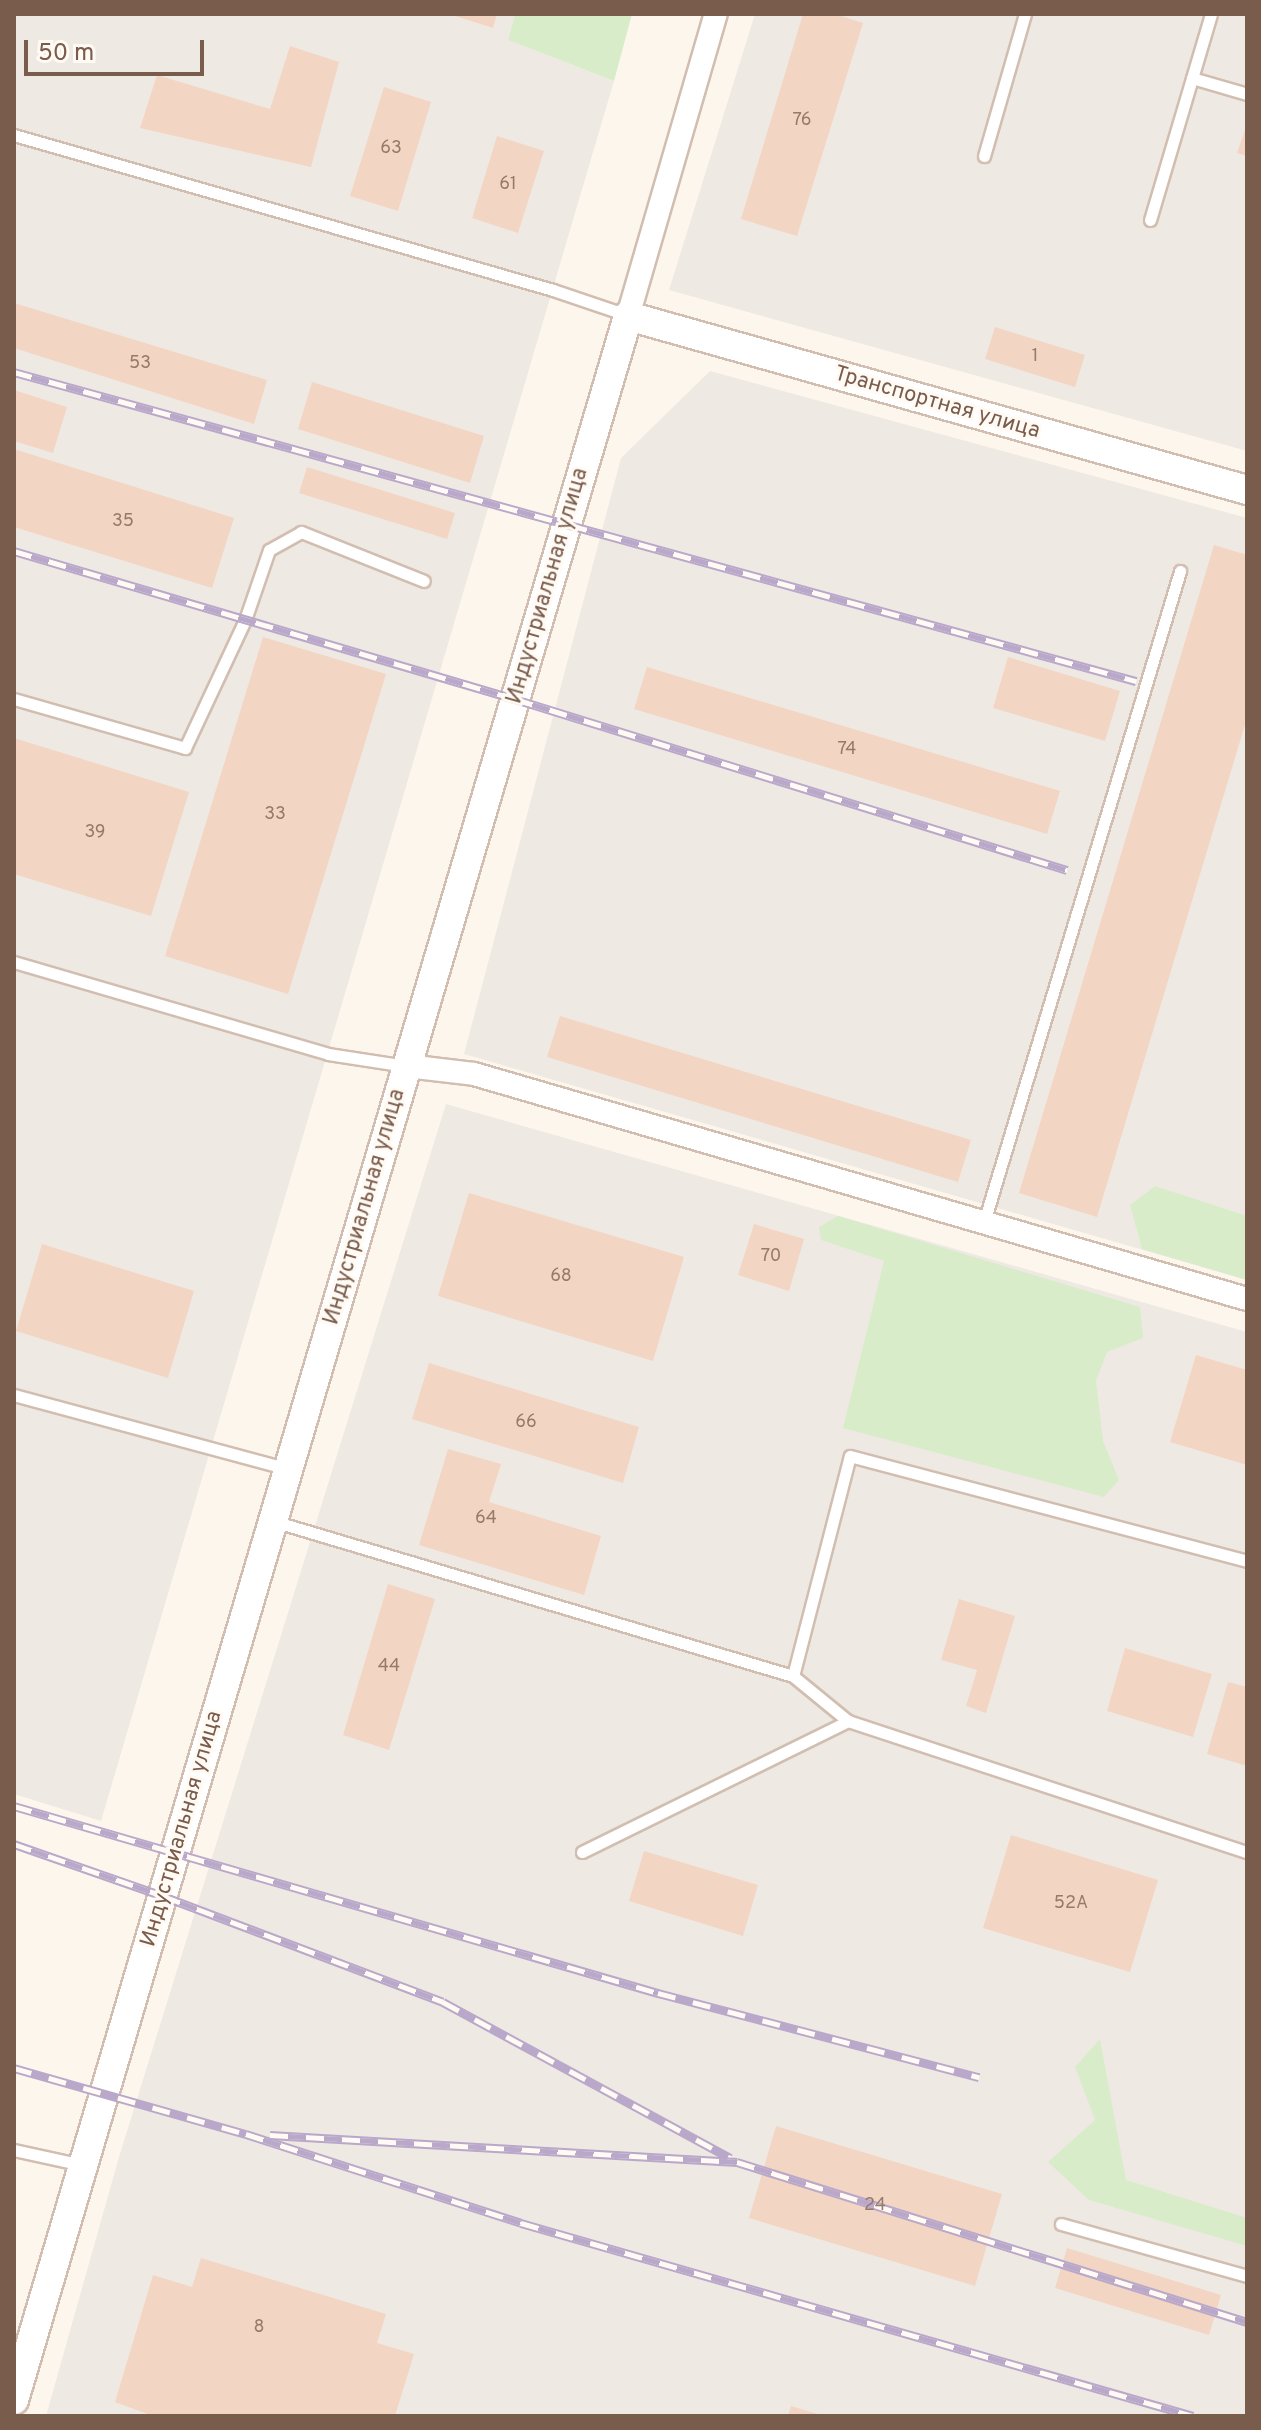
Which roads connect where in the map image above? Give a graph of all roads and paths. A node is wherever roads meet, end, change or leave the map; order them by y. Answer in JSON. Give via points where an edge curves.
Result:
{"nodes":[{"id":1,"x":716,"y":14,"type":"edge"},
{"id":2,"x":1025,"y":14,"type":"edge"},
{"id":3,"x":1211,"y":14,"type":"edge"},
{"id":4,"x":1192,"y":78,"type":"junction"},
{"id":5,"x":1247,"y":94,"type":"edge"},
{"id":6,"x":14,"y":135,"type":"edge"},
{"id":7,"x":984,"y":156,"type":"dead end"},
{"id":8,"x":1150,"y":220,"type":"dead end"},
{"id":9,"x":628,"y":316,"type":"junction"},
{"id":10,"x":1247,"y":490,"type":"edge"},
{"id":11,"x":1180,"y":571,"type":"dead end"},
{"id":12,"x":424,"y":581,"type":"dead end"},
{"id":13,"x":14,"y":699,"type":"edge"},
{"id":14,"x":14,"y":962,"type":"edge"},
{"id":15,"x":407,"y":1066,"type":"junction"},
{"id":16,"x":984,"y":1222,"type":"junction"},
{"id":17,"x":1247,"y":1299,"type":"edge"},
{"id":18,"x":14,"y":1395,"type":"edge"},
{"id":19,"x":288,"y":1469,"type":"junction"},
{"id":20,"x":273,"y":1521,"type":"junction"},
{"id":21,"x":1247,"y":1561,"type":"edge"},
{"id":22,"x":793,"y":1676,"type":"junction"},
{"id":23,"x":848,"y":1721,"type":"junction"},
{"id":24,"x":582,"y":1852,"type":"dead end"},
{"id":25,"x":1247,"y":1852,"type":"edge"},
{"id":26,"x":14,"y":2150,"type":"edge"},
{"id":27,"x":83,"y":2165,"type":"junction"},
{"id":28,"x":1061,"y":2224,"type":"dead end"},
{"id":29,"x":1247,"y":2276,"type":"edge"},
{"id":30,"x":14,"y":2400,"type":"edge"}],
"edges":[{"from":1,"to":9,"type":"street","name":"Индустриальная улица"},
{"from":2,"to":7,"type":"lane"},
{"from":3,"to":4,"type":"lane"},
{"from":4,"to":5,"type":"lane"},
{"from":4,"to":8,"type":"lane"},
{"from":6,"to":9,"type":"lane"},
{"from":9,"to":10,"type":"street","name":"Транспортная улица"},
{"from":9,"to":15,"type":"street","name":"Индустриальная улица"},
{"from":11,"to":16,"type":"lane"},
{"from":12,"to":13,"type":"lane","via":[[301,532],[269,550],[245,620],[185,748]]},
{"from":14,"to":15,"type":"lane","via":[[328,1054]]},
{"from":15,"to":16,"type":"street","via":[[474,1074]]},
{"from":15,"to":19,"type":"street","name":"Индустриальная улица"},
{"from":16,"to":17,"type":"street"},
{"from":18,"to":19,"type":"lane"},
{"from":19,"to":20,"type":"street","name":"Индустриальная улица"},
{"from":20,"to":22,"type":"lane"},
{"from":20,"to":27,"type":"street","name":"Индустриальная улица"},
{"from":21,"to":22,"type":"lane","via":[[850,1456]]},
{"from":22,"to":23,"type":"lane"},
{"from":23,"to":24,"type":"lane"},
{"from":23,"to":25,"type":"lane"},
{"from":26,"to":27,"type":"lane"},
{"from":27,"to":30,"type":"street","name":"Индустриальная улица"},
{"from":28,"to":29,"type":"lane"}]}
